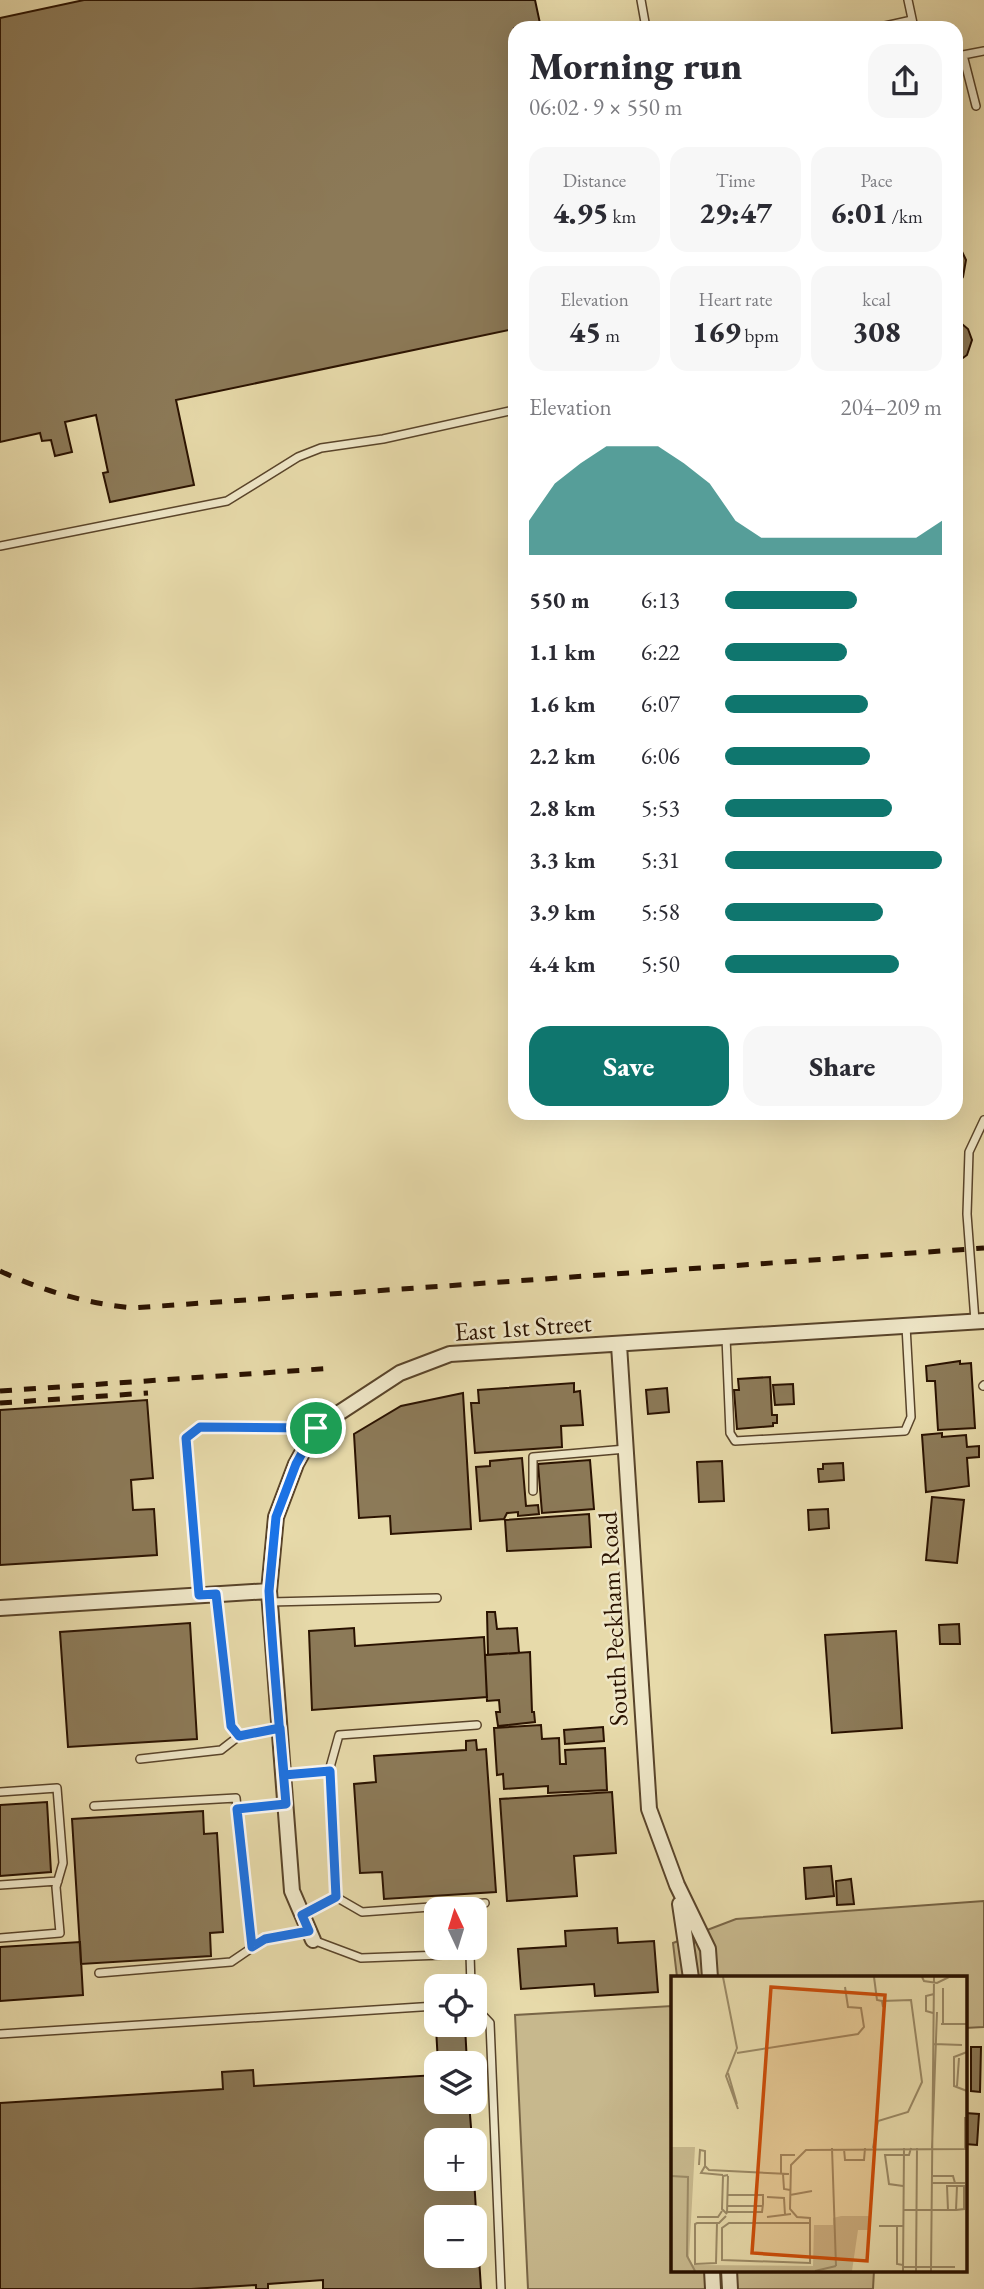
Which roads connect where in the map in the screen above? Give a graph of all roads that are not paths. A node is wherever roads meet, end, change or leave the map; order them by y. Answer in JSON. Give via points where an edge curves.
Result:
{"nodes":[{"id":1,"x":641,"y":0,"type":"edge"},
{"id":2,"x":908,"y":0,"type":"edge"},
{"id":3,"x":645,"y":21,"type":"edge"},
{"id":4,"x":912,"y":21,"type":"edge"},
{"id":5,"x":984,"y":51,"type":"edge"},
{"id":6,"x":963,"y":54,"type":"edge"},
{"id":7,"x":963,"y":66,"type":"edge"},
{"id":8,"x":976,"y":106,"type":"dead end"},
{"id":9,"x":508,"y":411,"type":"edge"},
{"id":10,"x":0,"y":546,"type":"edge"},
{"id":11,"x":984,"y":1120,"type":"edge"},
{"id":12,"x":979,"y":1321,"type":"edge"},
{"id":13,"x":906,"y":1326,"type":"junction"},
{"id":14,"x":726,"y":1337,"type":"junction"},
{"id":15,"x":619,"y":1345,"type":"junction"},
{"id":16,"x":316,"y":1428,"type":"junction"},
{"id":17,"x":627,"y":1449,"type":"junction"},
{"id":18,"x":533,"y":1491,"type":"dead end"},
{"id":19,"x":216,"y":1594,"type":"junction"},
{"id":20,"x":199,"y":1595,"type":"junction"},
{"id":21,"x":270,"y":1597,"type":"junction"},
{"id":22,"x":438,"y":1598,"type":"dead end"},
{"id":23,"x":0,"y":1608,"type":"edge"},
{"id":24,"x":477,"y":1725,"type":"dead end"},
{"id":25,"x":280,"y":1728,"type":"junction"},
{"id":26,"x":239,"y":1736,"type":"junction"},
{"id":27,"x":139,"y":1759,"type":"dead end"},
{"id":28,"x":330,"y":1771,"type":"junction"},
{"id":29,"x":284,"y":1775,"type":"junction"},
{"id":30,"x":0,"y":1792,"type":"edge"},
{"id":31,"x":286,"y":1804,"type":"junction"},
{"id":32,"x":94,"y":1806,"type":"dead end"},
{"id":33,"x":237,"y":1809,"type":"junction"},
{"id":34,"x":58,"y":1881,"type":"junction"},
{"id":35,"x":0,"y":1885,"type":"edge"},
{"id":36,"x":677,"y":1885,"type":"junction"},
{"id":37,"x":336,"y":1897,"type":"junction"},
{"id":38,"x":424,"y":1907,"type":"edge"},
{"id":39,"x":302,"y":1915,"type":"junction"},
{"id":40,"x":311,"y":1935,"type":"junction"},
{"id":41,"x":0,"y":1938,"type":"edge"},
{"id":42,"x":252,"y":1947,"type":"junction"},
{"id":43,"x":99,"y":1973,"type":"dead end"},
{"id":44,"x":471,"y":1974,"type":"edge"},
{"id":45,"x":691,"y":1976,"type":"edge"},
{"id":46,"x":710,"y":1976,"type":"edge"},
{"id":47,"x":424,"y":2007,"type":"edge"},
{"id":48,"x":487,"y":2020,"type":"edge"},
{"id":49,"x":0,"y":2034,"type":"edge"},
{"id":50,"x":501,"y":2289,"type":"edge"}],
"edges":[{"from":1,"to":3,"type":"lane"},
{"from":2,"to":4,"type":"lane"},
{"from":5,"to":6,"type":"lane"},
{"from":7,"to":8,"type":"lane"},
{"from":9,"to":10,"type":"lane","via":[[321,448],[227,501]]},
{"from":11,"to":12,"type":"lane","via":[[970,1152],[967,1214]]},
{"from":12,"to":13,"type":"street","name":"East 1st Street"},
{"from":13,"to":14,"type":"street","name":"East 1st Street"},
{"from":13,"to":14,"type":"lane","via":[[911,1417],[905,1431],[735,1441],[730,1433]]},
{"from":14,"to":15,"type":"street","name":"East 1st Street"},
{"from":15,"to":16,"type":"street","name":"East 1st Street","via":[[450,1354],[400,1373]]},
{"from":15,"to":17,"type":"street","name":"South Peckham Road"},
{"from":16,"to":20,"type":"lane","via":[[200,1427],[186,1438]]},
{"from":16,"to":21,"type":"street","name":"East 1st Street","via":[[276,1517]]},
{"from":17,"to":18,"type":"lane","via":[[533,1457]]},
{"from":17,"to":36,"type":"street","name":"South Peckham Road","via":[[649,1809]]},
{"from":19,"to":20,"type":"street"},
{"from":19,"to":21,"type":"street"},
{"from":19,"to":26,"type":"lane","via":[[231,1726]]},
{"from":20,"to":23,"type":"street"},
{"from":21,"to":22,"type":"lane"},
{"from":21,"to":25,"type":"street","name":"East 1st Street"},
{"from":24,"to":28,"type":"lane","via":[[339,1735]]},
{"from":25,"to":26,"type":"lane"},
{"from":25,"to":29,"type":"street","name":"East 1st Street"},
{"from":26,"to":27,"type":"lane","via":[[220,1750]]},
{"from":28,"to":29,"type":"lane"},
{"from":28,"to":37,"type":"lane"},
{"from":29,"to":31,"type":"street","name":"East 1st Street"},
{"from":30,"to":34,"type":"lane","via":[[57,1787],[63,1863]]},
{"from":31,"to":33,"type":"lane"},
{"from":31,"to":39,"type":"street","name":"East 1st Street","via":[[292,1891]]},
{"from":32,"to":33,"type":"lane","via":[[236,1798]]},
{"from":33,"to":42,"type":"lane"},
{"from":34,"to":35,"type":"lane"},
{"from":34,"to":41,"type":"lane","via":[[60,1933]]},
{"from":36,"to":45,"type":"street"},
{"from":36,"to":46,"type":"street","via":[[708,1949]]},
{"from":37,"to":38,"type":"lane","via":[[362,1912]]},
{"from":37,"to":39,"type":"lane"},
{"from":39,"to":40,"type":"street","name":"East 1st Street"},
{"from":40,"to":42,"type":"lane","via":[[265,1939]]},
{"from":40,"to":44,"type":"lane","via":[[361,1958],[470,1954]]},
{"from":42,"to":43,"type":"lane","via":[[231,1962]]},
{"from":47,"to":49,"type":"lane"},
{"from":48,"to":50,"type":"lane"}]}
